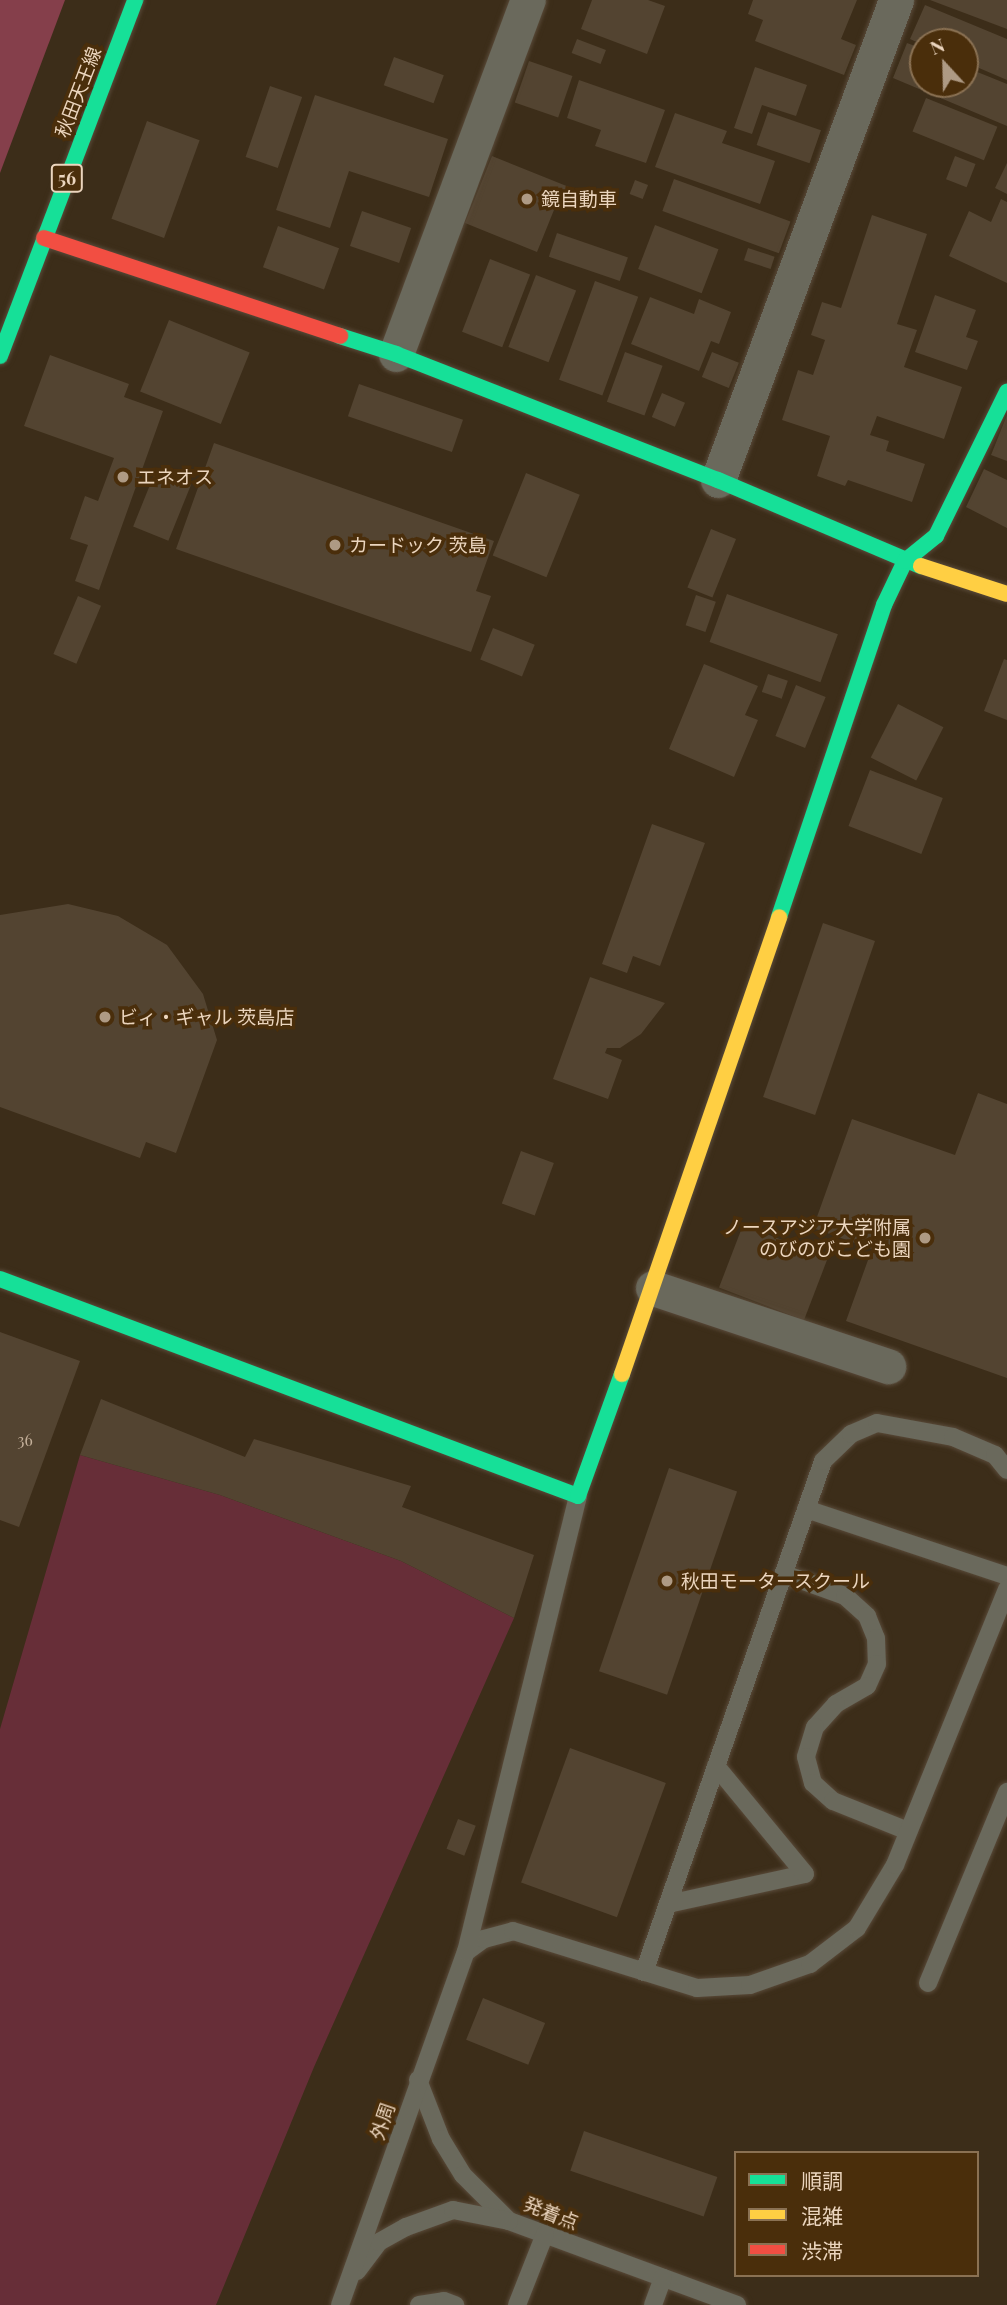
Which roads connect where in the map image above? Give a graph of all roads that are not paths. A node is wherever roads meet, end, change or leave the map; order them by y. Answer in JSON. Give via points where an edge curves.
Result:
{"nodes":[{"id":1,"x":135,"y":0,"type":"edge"},
{"id":2,"x":528,"y":0,"type":"edge"},
{"id":3,"x":896,"y":0,"type":"edge"},
{"id":4,"x":44,"y":238,"type":"junction"},
{"id":5,"x":396,"y":354,"type":"junction"},
{"id":6,"x":0,"y":356,"type":"edge"},
{"id":7,"x":1007,"y":392,"type":"edge"},
{"id":8,"x":718,"y":480,"type":"junction"},
{"id":9,"x":905,"y":561,"type":"junction"},
{"id":10,"x":1007,"y":594,"type":"edge"},
{"id":11,"x":0,"y":1279,"type":"edge"},
{"id":12,"x":653,"y":1288,"type":"junction"},
{"id":13,"x":888,"y":1366,"type":"dead end"},
{"id":14,"x":1007,"y":1470,"type":"edge"},
{"id":15,"x":578,"y":1496,"type":"junction"},
{"id":16,"x":806,"y":1509,"type":"junction"},
{"id":17,"x":783,"y":1574,"type":"junction"},
{"id":18,"x":1007,"y":1576,"type":"edge"},
{"id":19,"x":1007,"y":1588,"type":"edge"},
{"id":20,"x":716,"y":1766,"type":"junction"},
{"id":21,"x":1007,"y":1792,"type":"edge"},
{"id":22,"x":908,"y":1831,"type":"junction"},
{"id":23,"x":668,"y":1904,"type":"junction"},
{"id":24,"x":466,"y":1952,"type":"junction"},
{"id":25,"x":645,"y":1972,"type":"junction"},
{"id":26,"x":928,"y":1983,"type":"dead end"},
{"id":27,"x":418,"y":2080,"type":"junction"},
{"id":28,"x":509,"y":2221,"type":"junction"},
{"id":29,"x":545,"y":2234,"type":"junction"},
{"id":30,"x":663,"y":2278,"type":"junction"},
{"id":31,"x":348,"y":2283,"type":"junction"},
{"id":32,"x":521,"y":2304,"type":"edge"},
{"id":33,"x":340,"y":2305,"type":"edge"},
{"id":34,"x":419,"y":2305,"type":"edge"},
{"id":35,"x":455,"y":2305,"type":"edge"},
{"id":36,"x":653,"y":2305,"type":"edge"},
{"id":37,"x":737,"y":2305,"type":"edge"}],
"edges":[{"from":1,"to":4,"type":"street","name":"秋田天王線","number":"56"},
{"from":2,"to":5,"type":"street"},
{"from":3,"to":8,"type":"street"},
{"from":4,"to":5,"type":"street"},
{"from":4,"to":6,"type":"street","name":"秋田天王線","number":"56"},
{"from":5,"to":8,"type":"street"},
{"from":7,"to":9,"type":"street","via":[[936,536]]},
{"from":8,"to":9,"type":"street"},
{"from":9,"to":10,"type":"street"},
{"from":9,"to":12,"type":"street","via":[[884,605]]},
{"from":11,"to":15,"type":"street"},
{"from":12,"to":13,"type":"street"},
{"from":12,"to":15,"type":"street"},
{"from":14,"to":16,"type":"lane","via":[[995,1455],[953,1437],[877,1423],[851,1434],[823,1461]]},
{"from":15,"to":24,"type":"lane","name":"外周"},
{"from":16,"to":17,"type":"lane"},
{"from":16,"to":18,"type":"lane"},
{"from":17,"to":20,"type":"lane"},
{"from":17,"to":22,"type":"lane","via":[[845,1596],[867,1616],[876,1638],[877,1664],[867,1686],[836,1704],[815,1727],[806,1757],[813,1783],[833,1801]]},
{"from":19,"to":22,"type":"lane"},
{"from":20,"to":23,"type":"lane"},
{"from":20,"to":23,"type":"lane","via":[[805,1874]]},
{"from":21,"to":26,"type":"lane"},
{"from":22,"to":25,"type":"lane","via":[[895,1865],[857,1928],[810,1964],[750,1985],[697,1988]]},
{"from":23,"to":25,"type":"lane"},
{"from":24,"to":25,"type":"lane","via":[[484,1940],[513,1931]]},
{"from":24,"to":27,"type":"lane","name":"外周"},
{"from":27,"to":28,"type":"lane","name":"発着点","via":[[441,2139],[463,2175]]},
{"from":27,"to":31,"type":"lane","name":"外周"},
{"from":28,"to":29,"type":"lane","name":"発着点"},
{"from":28,"to":31,"type":"lane","via":[[453,2210],[406,2227],[379,2242]]},
{"from":29,"to":30,"type":"lane","name":"発着点"},
{"from":29,"to":32,"type":"lane"},
{"from":30,"to":36,"type":"lane"},
{"from":30,"to":37,"type":"lane","name":"発着点"},
{"from":31,"to":33,"type":"lane","name":"外周"},
{"from":34,"to":35,"type":"lane","via":[[444,2301]]}]}
